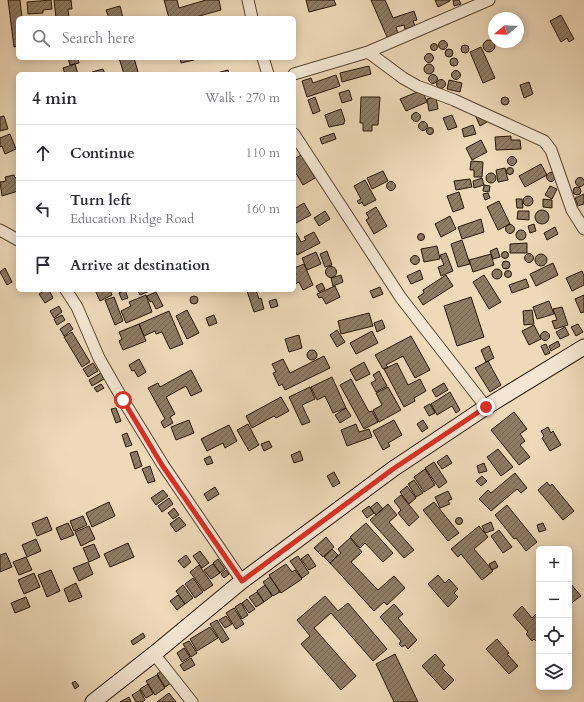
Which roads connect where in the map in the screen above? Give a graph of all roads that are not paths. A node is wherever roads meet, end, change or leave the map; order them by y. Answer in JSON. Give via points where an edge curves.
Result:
{"nodes":[{"id":1,"x":248,"y":0,"type":"edge"},
{"id":2,"x":489,"y":0,"type":"edge"},
{"id":3,"x":252,"y":16,"type":"edge"},
{"id":4,"x":368,"y":52,"type":"junction"},
{"id":5,"x":264,"y":60,"type":"edge"},
{"id":6,"x":267,"y":72,"type":"edge"},
{"id":7,"x":296,"y":73,"type":"edge"},
{"id":8,"x":296,"y":137,"type":"edge"},
{"id":9,"x":584,"y":229,"type":"edge"},
{"id":10,"x":0,"y":230,"type":"edge"},
{"id":11,"x":16,"y":239,"type":"edge"},
{"id":12,"x":67,"y":292,"type":"edge"},
{"id":13,"x":584,"y":347,"type":"edge"},
{"id":14,"x":486,"y":407,"type":"junction"},
{"id":15,"x":242,"y":581,"type":"junction"},
{"id":16,"x":154,"y":654,"type":"junction"},
{"id":17,"x":93,"y":702,"type":"edge"},
{"id":18,"x":192,"y":702,"type":"edge"}],
"edges":[{"from":1,"to":3,"type":"street"},
{"from":2,"to":4,"type":"street"},
{"from":4,"to":7,"type":"street"},
{"from":4,"to":9,"type":"street","via":[[417,86],[544,141],[551,150],[572,210]]},
{"from":5,"to":6,"type":"street"},
{"from":8,"to":14,"type":"street","via":[[401,298]]},
{"from":10,"to":11,"type":"street"},
{"from":12,"to":15,"type":"street","via":[[99,358],[162,465]]},
{"from":13,"to":14,"type":"main road"},
{"from":14,"to":15,"type":"main road","via":[[393,469]]},
{"from":15,"to":16,"type":"main road"},
{"from":16,"to":17,"type":"main road"},
{"from":16,"to":18,"type":"street"}]}
